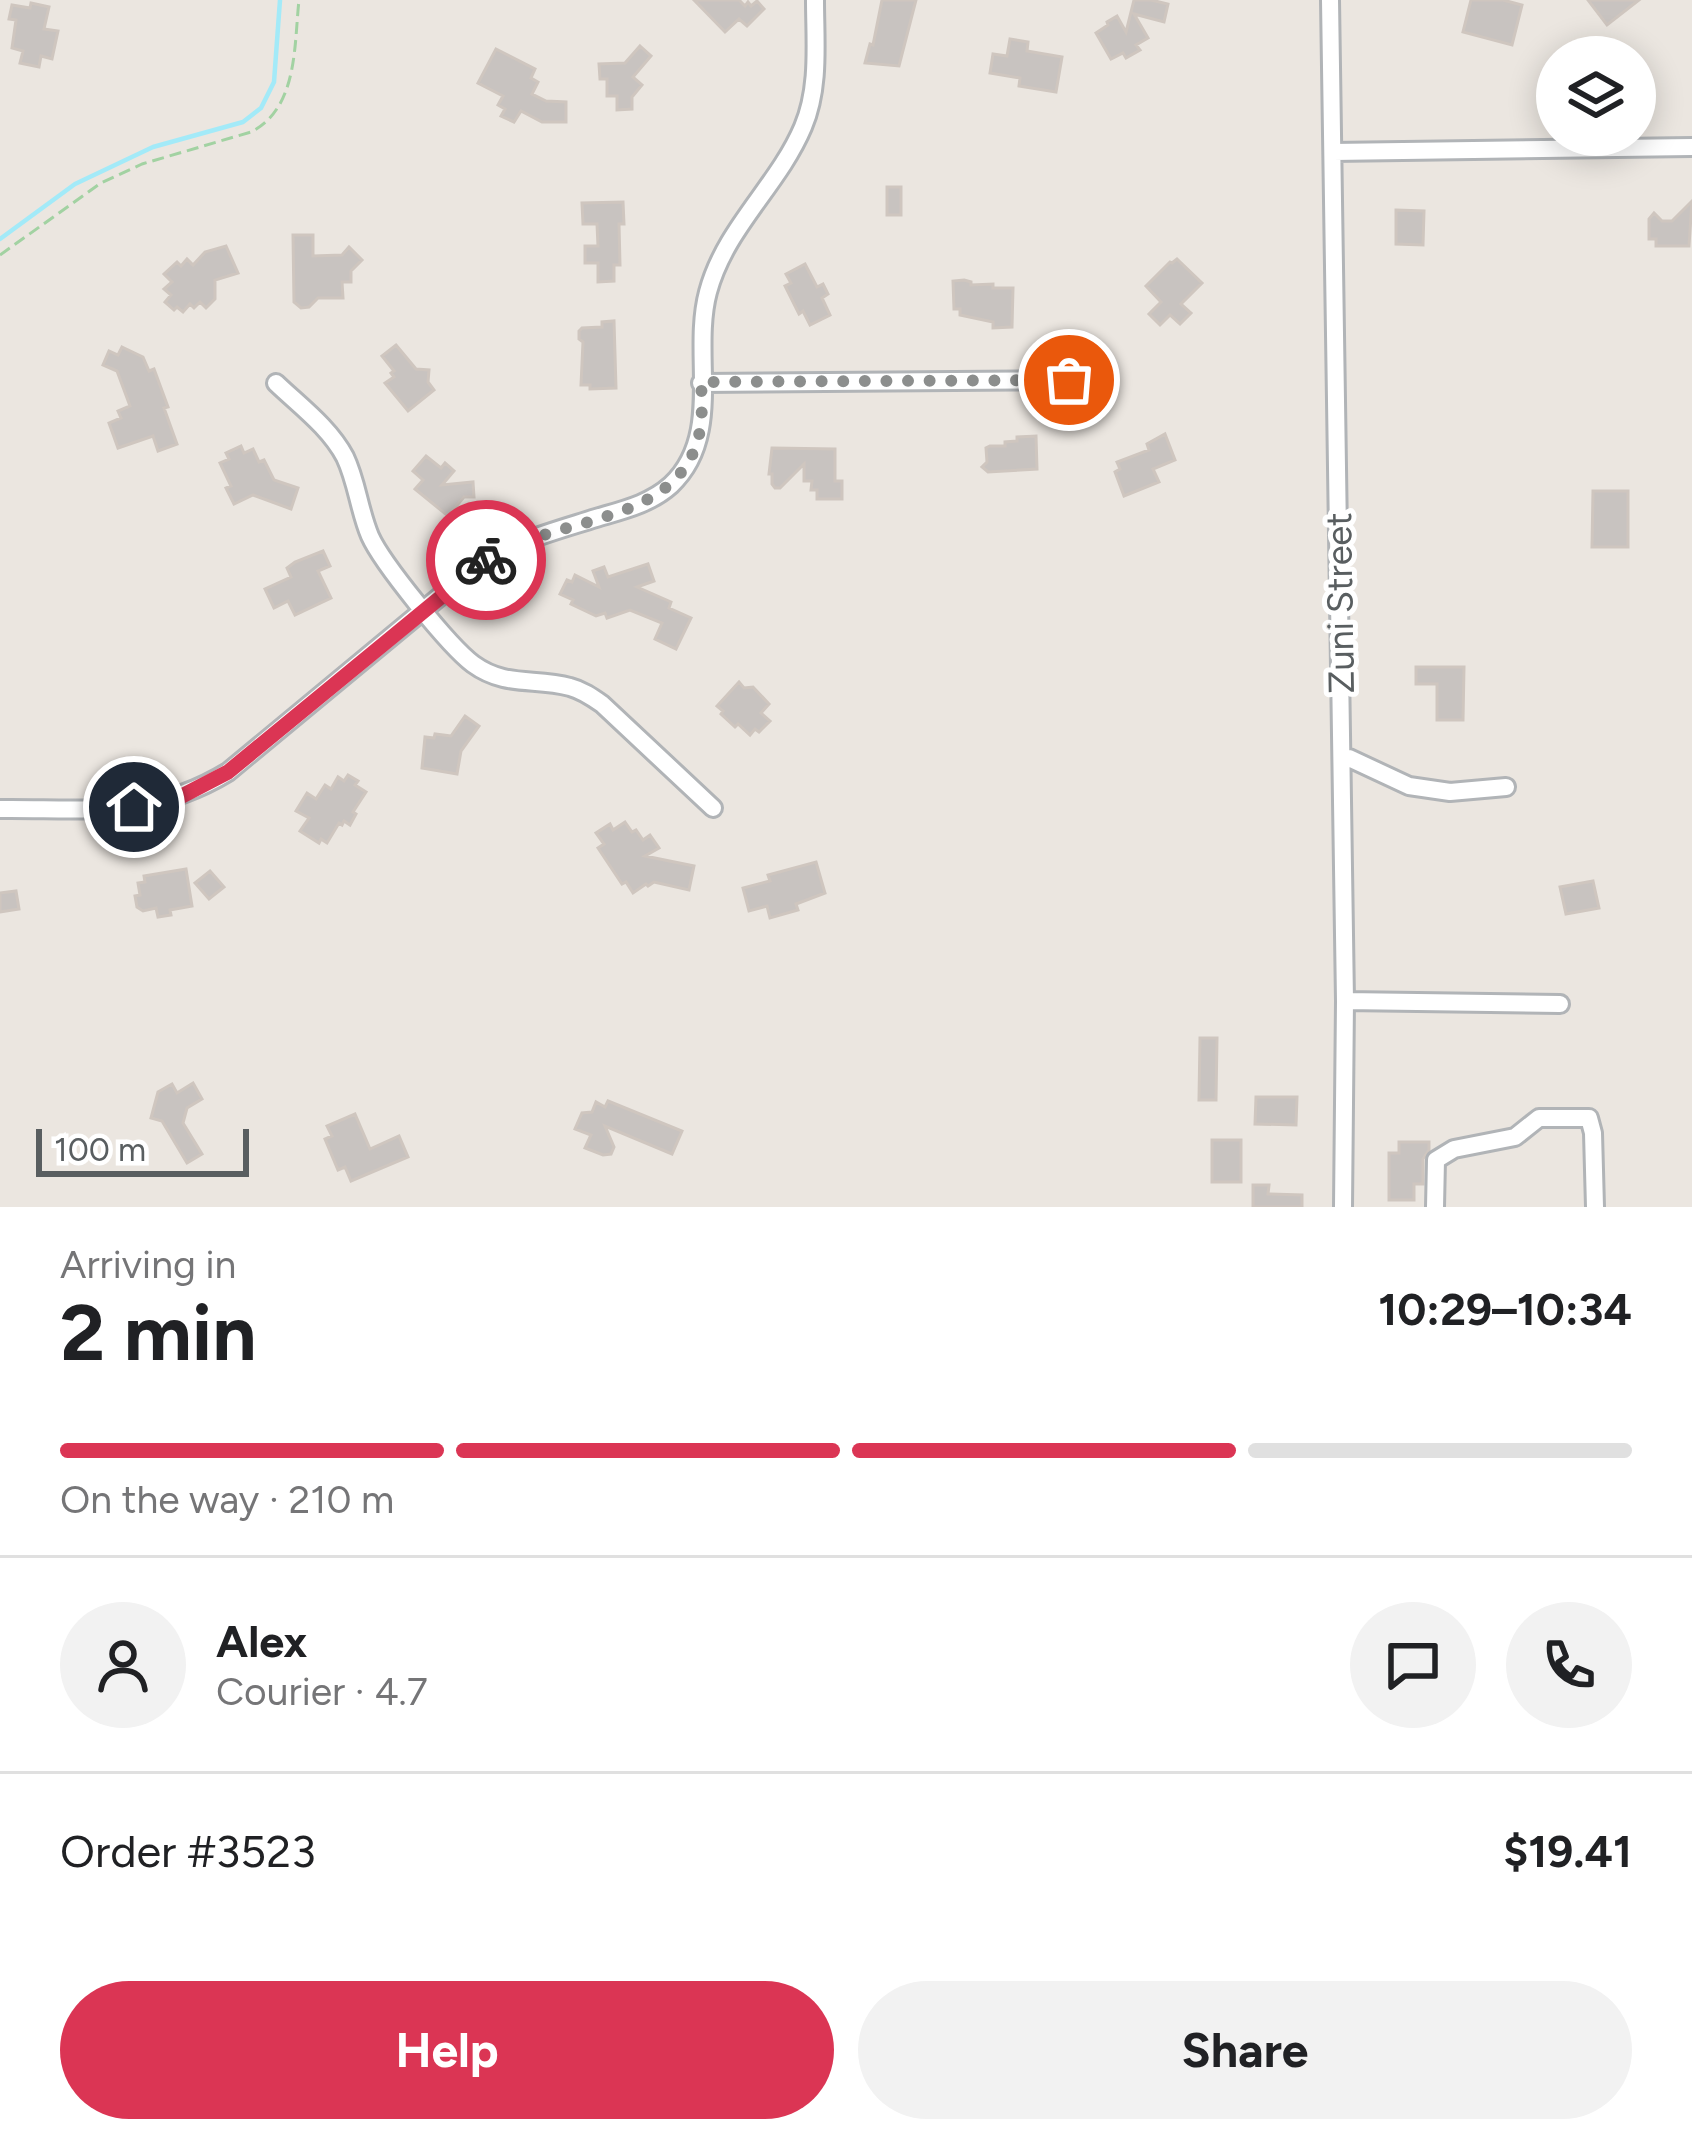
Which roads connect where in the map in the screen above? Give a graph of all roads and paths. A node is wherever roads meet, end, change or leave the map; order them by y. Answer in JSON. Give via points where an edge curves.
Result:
{"nodes":[{"id":1,"x":298,"y":0,"type":"edge"},
{"id":2,"x":815,"y":0,"type":"edge"},
{"id":3,"x":1330,"y":0,"type":"edge"},
{"id":4,"x":1692,"y":147,"type":"edge"},
{"id":5,"x":1333,"y":152,"type":"junction"},
{"id":6,"x":0,"y":255,"type":"edge"},
{"id":7,"x":1098,"y":380,"type":"dead end"},
{"id":8,"x":701,"y":382,"type":"junction"},
{"id":9,"x":276,"y":383,"type":"dead end"},
{"id":10,"x":424,"y":609,"type":"junction"},
{"id":11,"x":1342,"y":758,"type":"junction"},
{"id":12,"x":1506,"y":787,"type":"dead end"},
{"id":13,"x":713,"y":808,"type":"dead end"},
{"id":14,"x":0,"y":809,"type":"edge"},
{"id":15,"x":1345,"y":1001,"type":"junction"},
{"id":16,"x":1560,"y":1004,"type":"dead end"},
{"id":17,"x":1343,"y":1207,"type":"edge"},
{"id":18,"x":1435,"y":1207,"type":"edge"},
{"id":19,"x":1594,"y":1207,"type":"edge"}],
"edges":[{"from":1,"to":6,"type":"path","via":[[287,91],[270,119],[101,183]]},
{"from":2,"to":8,"type":"street","via":[[812,100],[793,147],[711,279]]},
{"from":3,"to":5,"type":"street","name":"Zuni Street"},
{"from":4,"to":5,"type":"street"},
{"from":5,"to":11,"type":"street","name":"Zuni Street"},
{"from":7,"to":8,"type":"street"},
{"from":8,"to":10,"type":"street","via":[[700,434],[673,484],[642,504],[498,552]]},
{"from":9,"to":10,"type":"street","via":[[333,438],[371,538]]},
{"from":10,"to":13,"type":"street","via":[[490,674],[569,687],[602,704]]},
{"from":10,"to":14,"type":"street","via":[[205,786],[134,807]]},
{"from":11,"to":12,"type":"street","via":[[1409,786]]},
{"from":11,"to":15,"type":"street","name":"Zuni Street"},
{"from":15,"to":16,"type":"street"},
{"from":15,"to":17,"type":"street","name":"Zuni Street"},
{"from":18,"to":19,"type":"street","via":[[1436,1160],[1454,1149],[1515,1137],[1539,1118],[1589,1118]]}]}
